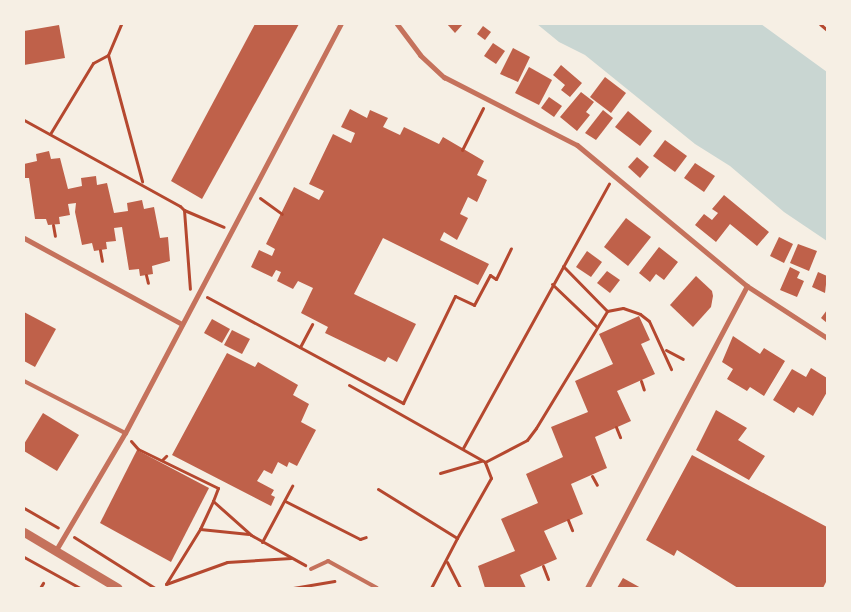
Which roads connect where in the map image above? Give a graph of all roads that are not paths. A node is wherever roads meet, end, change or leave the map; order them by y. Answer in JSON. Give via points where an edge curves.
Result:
{"nodes":[{"id":1,"x":342,"y":24,"type":"edge"},
{"id":2,"x":397,"y":24,"type":"edge"},
{"id":3,"x":24,"y":238,"type":"edge"},
{"id":4,"x":747,"y":286,"type":"junction"},
{"id":5,"x":182,"y":324,"type":"junction"},
{"id":6,"x":827,"y":338,"type":"edge"},
{"id":7,"x":24,"y":381,"type":"edge"},
{"id":8,"x":125,"y":432,"type":"junction"},
{"id":9,"x":24,"y":532,"type":"edge"},
{"id":10,"x":56,"y":550,"type":"junction"},
{"id":11,"x":311,"y":569,"type":"road end"},
{"id":12,"x":118,"y":588,"type":"edge"},
{"id":13,"x":377,"y":588,"type":"edge"},
{"id":14,"x":587,"y":588,"type":"edge"}],
"edges":[{"from":1,"to":5,"type":"street"},
{"from":2,"to":4,"type":"street","via":[[420,54],[444,77],[577,145]]},
{"from":3,"to":5,"type":"street"},
{"from":4,"to":6,"type":"street"},
{"from":4,"to":14,"type":"street"},
{"from":5,"to":8,"type":"street","via":[[174,345]]},
{"from":7,"to":8,"type":"lane"},
{"from":8,"to":10,"type":"street"},
{"from":9,"to":10,"type":"street"},
{"from":10,"to":12,"type":"street"},
{"from":11,"to":13,"type":"lane","via":[[328,561]]}]}
